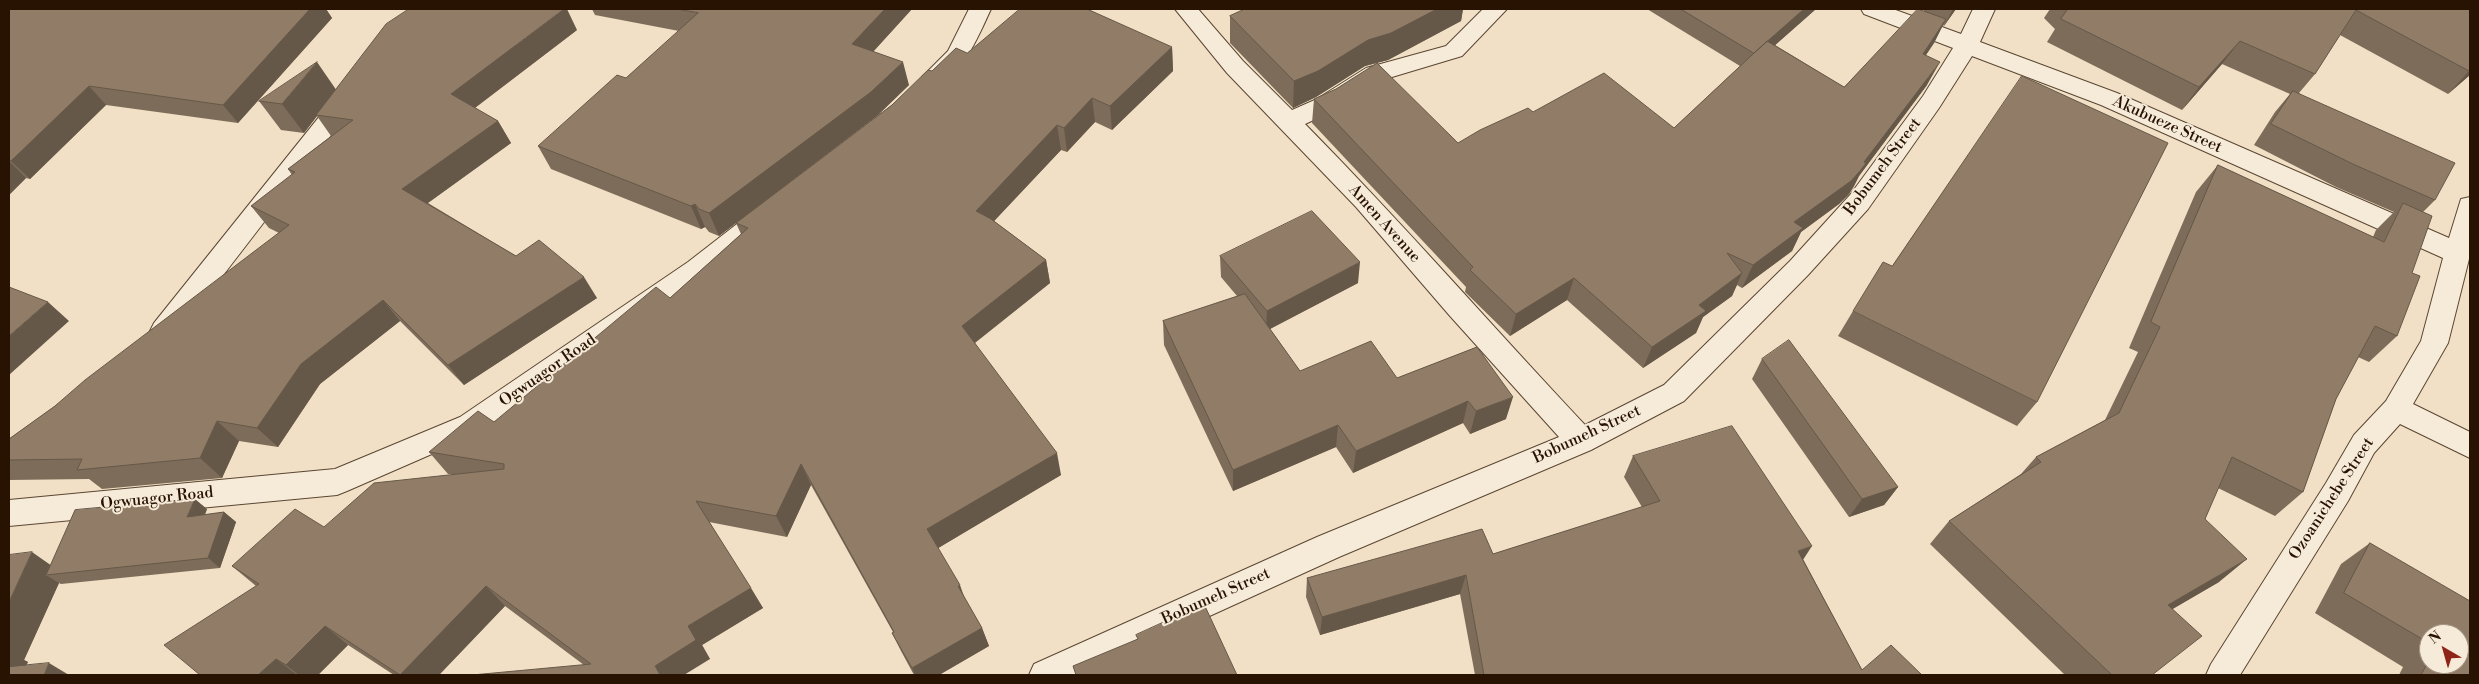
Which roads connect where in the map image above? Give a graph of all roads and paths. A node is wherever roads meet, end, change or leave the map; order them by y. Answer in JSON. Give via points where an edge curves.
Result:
{"nodes":[{"id":1,"x":980,"y":9,"type":"edge"},
{"id":2,"x":1186,"y":9,"type":"edge"},
{"id":3,"x":1496,"y":9,"type":"edge"},
{"id":4,"x":1872,"y":9,"type":"edge"},
{"id":5,"x":1984,"y":9,"type":"edge"},
{"id":6,"x":1967,"y":45,"type":"junction"},
{"id":7,"x":362,"y":79,"type":"edge"},
{"id":8,"x":915,"y":95,"type":"edge"},
{"id":9,"x":1286,"y":122,"type":"junction"},
{"id":10,"x":781,"y":204,"type":"edge"},
{"id":11,"x":2470,"y":206,"type":"edge"},
{"id":12,"x":2457,"y":253,"type":"junction"},
{"id":13,"x":145,"y":348,"type":"edge"},
{"id":14,"x":2396,"y":408,"type":"junction"},
{"id":15,"x":1581,"y":441,"type":"junction"},
{"id":16,"x":2470,"y":446,"type":"edge"},
{"id":17,"x":9,"y":513,"type":"edge"},
{"id":18,"x":1044,"y":675,"type":"edge"},
{"id":19,"x":2222,"y":675,"type":"edge"}],
"edges":[{"from":1,"to":8,"type":"street","via":[[957,55]]},
{"from":2,"to":9,"type":"street","name":"Amen Avenue"},
{"from":3,"to":9,"type":"street","via":[[1454,51],[1374,74],[1325,105]]},
{"from":4,"to":6,"type":"street","name":"Akubueze Street"},
{"from":5,"to":6,"type":"street","name":"Bobumeh Street"},
{"from":6,"to":12,"type":"street","name":"Akubueze Street","via":[[2109,99]]},
{"from":6,"to":15,"type":"street","name":"Bobumeh Street","via":[[1931,102],[1858,202],[1799,268],[1674,393]]},
{"from":7,"to":13,"type":"street","via":[[166,330]]},
{"from":9,"to":15,"type":"street","name":"Amen Avenue","via":[[1365,200]]},
{"from":10,"to":17,"type":"street","name":"Ogwuagor Road","via":[[697,269],[470,425],[337,482]]},
{"from":11,"to":12,"type":"street","name":"Ozoanichebe Street"},
{"from":12,"to":14,"type":"street","name":"Ozoanichebe Street","via":[[2434,343]]},
{"from":14,"to":16,"type":"street"},
{"from":14,"to":19,"type":"street","name":"Ozoanichebe Street","via":[[2364,444]]},
{"from":15,"to":18,"type":"street","name":"Bobumeh Street","via":[[1328,547]]}]}
